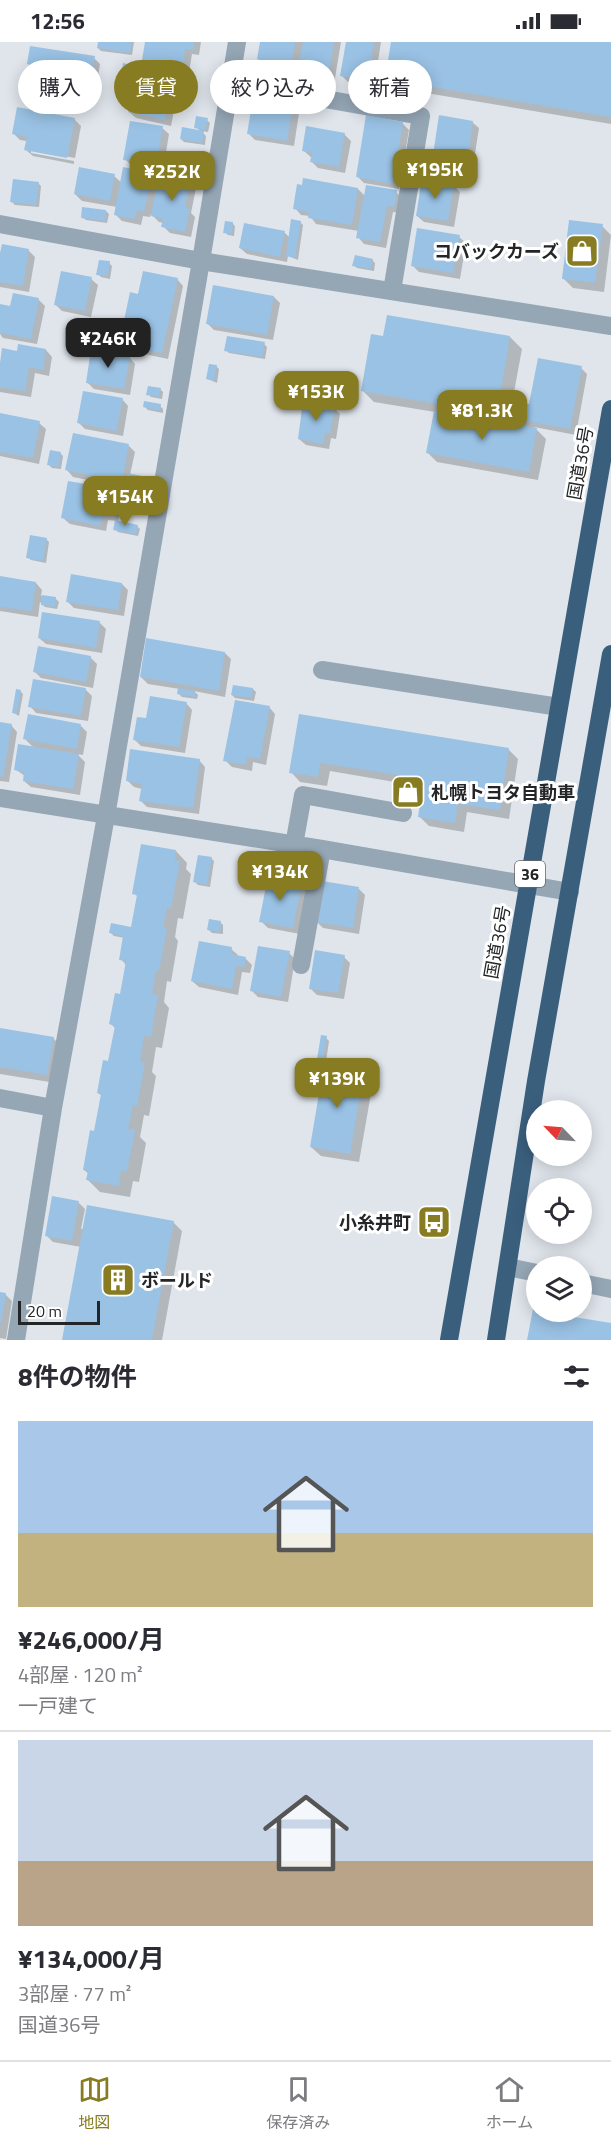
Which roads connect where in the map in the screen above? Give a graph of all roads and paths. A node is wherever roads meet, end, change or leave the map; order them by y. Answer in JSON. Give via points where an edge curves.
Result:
{"nodes":[{"id":1,"x":237,"y":42,"type":"edge"},
{"id":2,"x":234,"y":60,"type":"edge"},
{"id":3,"x":336,"y":101,"type":"edge"},
{"id":4,"x":225,"y":114,"type":"edge"},
{"id":5,"x":0,"y":224,"type":"edge"},
{"id":6,"x":201,"y":261,"type":"junction"},
{"id":7,"x":393,"y":291,"type":"junction"},
{"id":8,"x":611,"y":326,"type":"edge"},
{"id":9,"x":611,"y":409,"type":"edge"},
{"id":10,"x":611,"y":655,"type":"edge"},
{"id":11,"x":322,"y":670,"type":"dead end"},
{"id":12,"x":559,"y":707,"type":"junction"},
{"id":13,"x":0,"y":798,"type":"edge"},
{"id":14,"x":403,"y":813,"type":"dead end"},
{"id":15,"x":106,"y":816,"type":"junction"},
{"id":16,"x":294,"y":845,"type":"junction"},
{"id":17,"x":322,"y":849,"type":"junction"},
{"id":18,"x":528,"y":884,"type":"junction"},
{"id":19,"x":570,"y":892,"type":"junction"},
{"id":20,"x":301,"y":965,"type":"dead end"},
{"id":21,"x":0,"y":1098,"type":"edge"},
{"id":22,"x":53,"y":1108,"type":"junction"},
{"id":23,"x":508,"y":1267,"type":"junction"},
{"id":24,"x":526,"y":1271,"type":"edge"},
{"id":25,"x":592,"y":1285,"type":"edge"},
{"id":26,"x":611,"y":1289,"type":"edge"},
{"id":27,"x":16,"y":1340,"type":"edge"},
{"id":28,"x":449,"y":1340,"type":"edge"},
{"id":29,"x":496,"y":1340,"type":"edge"}],
"edges":[{"from":1,"to":2,"type":"street"},
{"from":3,"to":7,"type":"street","via":[[421,116]]},
{"from":4,"to":6,"type":"street"},
{"from":5,"to":6,"type":"street"},
{"from":6,"to":7,"type":"street"},
{"from":6,"to":15,"type":"street"},
{"from":7,"to":8,"type":"street"},
{"from":9,"to":12,"type":"highway","name":"国道36号","number":"36"},
{"from":10,"to":19,"type":"highway","number":"36"},
{"from":11,"to":12,"type":"street"},
{"from":12,"to":18,"type":"highway","name":"国道36号","number":"36"},
{"from":13,"to":15,"type":"street"},
{"from":14,"to":16,"type":"street","via":[[303,795]]},
{"from":15,"to":16,"type":"street"},
{"from":15,"to":22,"type":"street"},
{"from":16,"to":17,"type":"street"},
{"from":17,"to":18,"type":"street"},
{"from":17,"to":20,"type":"street"},
{"from":18,"to":19,"type":"street"},
{"from":18,"to":28,"type":"highway","name":"国道36号","number":"36"},
{"from":19,"to":23,"type":"highway","number":"36"},
{"from":21,"to":22,"type":"street"},
{"from":22,"to":27,"type":"street"},
{"from":23,"to":24,"type":"street"},
{"from":23,"to":29,"type":"highway","number":"36"},
{"from":25,"to":26,"type":"street"}]}
